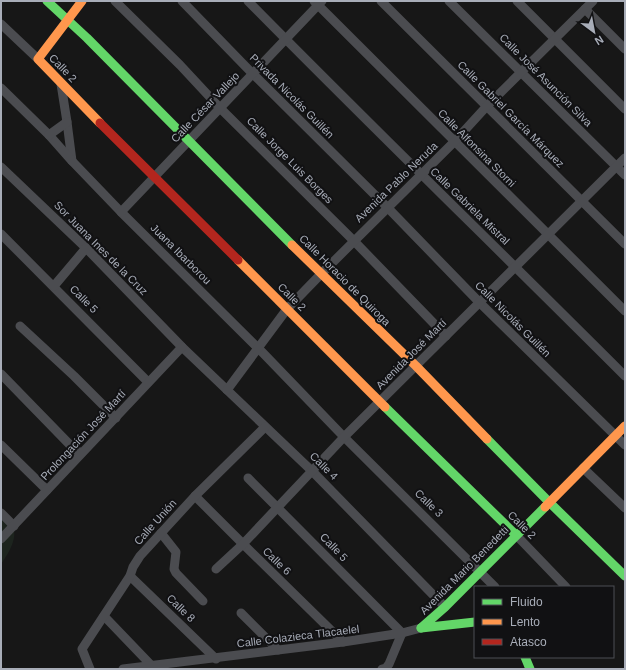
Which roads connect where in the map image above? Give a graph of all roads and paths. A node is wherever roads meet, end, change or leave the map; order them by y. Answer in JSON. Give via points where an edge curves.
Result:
{"nodes":[{"id":1,"x":47,"y":1,"type":"edge"},
{"id":2,"x":82,"y":1,"type":"edge"},
{"id":3,"x":116,"y":1,"type":"edge"},
{"id":4,"x":182,"y":1,"type":"edge"},
{"id":5,"x":248,"y":1,"type":"edge"},
{"id":6,"x":381,"y":1,"type":"edge"},
{"id":7,"x":449,"y":1,"type":"edge"},
{"id":8,"x":517,"y":1,"type":"edge"},
{"id":9,"x":593,"y":1,"type":"edge"},
{"id":10,"x":318,"y":2,"type":"edge"},
{"id":11,"x":585,"y":9,"type":"junction"},
{"id":12,"x":66,"y":20,"type":"junction"},
{"id":13,"x":1,"y":24,"type":"edge"},
{"id":14,"x":285,"y":39,"type":"junction"},
{"id":15,"x":555,"y":39,"type":"junction"},
{"id":16,"x":625,"y":49,"type":"edge"},
{"id":17,"x":38,"y":60,"type":"junction"},
{"id":18,"x":521,"y":72,"type":"junction"},
{"id":19,"x":252,"y":74,"type":"junction"},
{"id":20,"x":61,"y":84,"type":"junction"},
{"id":21,"x":1,"y":88,"type":"edge"},
{"id":22,"x":486,"y":107,"type":"junction"},
{"id":23,"x":220,"y":108,"type":"junction"},
{"id":24,"x":625,"y":109,"type":"edge"},
{"id":25,"x":67,"y":122,"type":"junction"},
{"id":26,"x":49,"y":135,"type":"junction"},
{"id":27,"x":189,"y":140,"type":"junction"},
{"id":28,"x":454,"y":142,"type":"junction"},
{"id":29,"x":625,"y":158,"type":"edge"},
{"id":30,"x":72,"y":161,"type":"junction"},
{"id":31,"x":1,"y":167,"type":"edge"},
{"id":32,"x":616,"y":167,"type":"junction"},
{"id":33,"x":421,"y":175,"type":"junction"},
{"id":34,"x":625,"y":175,"type":"edge"},
{"id":35,"x":154,"y":177,"type":"junction"},
{"id":36,"x":582,"y":201,"type":"junction"},
{"id":37,"x":387,"y":207,"type":"junction"},
{"id":38,"x":122,"y":212,"type":"junction"},
{"id":39,"x":1,"y":234,"type":"edge"},
{"id":40,"x":548,"y":235,"type":"junction"},
{"id":41,"x":354,"y":241,"type":"junction"},
{"id":42,"x":625,"y":244,"type":"edge"},
{"id":43,"x":86,"y":248,"type":"junction"},
{"id":44,"x":516,"y":267,"type":"junction"},
{"id":45,"x":321,"y":274,"type":"junction"},
{"id":46,"x":54,"y":286,"type":"junction"},
{"id":47,"x":480,"y":303,"type":"junction"},
{"id":48,"x":287,"y":309,"type":"junction"},
{"id":49,"x":625,"y":312,"type":"edge"},
{"id":50,"x":20,"y":326,"type":"dead end"},
{"id":51,"x":446,"y":336,"type":"junction"},
{"id":52,"x":182,"y":347,"type":"junction"},
{"id":53,"x":258,"y":348,"type":"junction"},
{"id":54,"x":416,"y":366,"type":"junction"},
{"id":55,"x":1,"y":374,"type":"edge"},
{"id":56,"x":625,"y":376,"type":"edge"},
{"id":57,"x":148,"y":382,"type":"junction"},
{"id":58,"x":228,"y":390,"type":"junction"},
{"id":59,"x":380,"y":402,"type":"junction"},
{"id":60,"x":116,"y":418,"type":"junction"},
{"id":61,"x":625,"y":426,"type":"edge"},
{"id":62,"x":265,"y":427,"type":"junction"},
{"id":63,"x":615,"y":436,"type":"junction"},
{"id":64,"x":344,"y":438,"type":"junction"},
{"id":65,"x":1,"y":444,"type":"edge"},
{"id":66,"x":625,"y":445,"type":"edge"},
{"id":67,"x":81,"y":453,"type":"junction"},
{"id":68,"x":583,"y":468,"type":"junction"},
{"id":69,"x":313,"y":472,"type":"junction"},
{"id":70,"x":248,"y":478,"type":"dead end"},
{"id":71,"x":48,"y":490,"type":"junction"},
{"id":72,"x":195,"y":496,"type":"junction"},
{"id":73,"x":549,"y":502,"type":"junction"},
{"id":74,"x":278,"y":507,"type":"junction"},
{"id":75,"x":625,"y":508,"type":"edge"},
{"id":76,"x":1,"y":513,"type":"edge"},
{"id":77,"x":14,"y":526,"type":"junction"},
{"id":78,"x":161,"y":533,"type":"junction"},
{"id":79,"x":516,"y":535,"type":"junction"},
{"id":80,"x":1,"y":539,"type":"edge"},
{"id":81,"x":243,"y":544,"type":"junction"},
{"id":82,"x":216,"y":569,"type":"dead end"},
{"id":83,"x":480,"y":571,"type":"junction"},
{"id":84,"x":130,"y":576,"type":"junction"},
{"id":85,"x":625,"y":576,"type":"edge"},
{"id":86,"x":494,"y":586,"type":"edge"},
{"id":87,"x":565,"y":586,"type":"edge"},
{"id":88,"x":203,"y":601,"type":"dead end"},
{"id":89,"x":444,"y":607,"type":"junction"},
{"id":90,"x":241,"y":613,"type":"dead end"},
{"id":91,"x":104,"y":616,"type":"junction"},
{"id":92,"x":474,"y":622,"type":"edge"},
{"id":93,"x":421,"y":628,"type":"junction"},
{"id":94,"x":402,"y":633,"type":"junction"},
{"id":95,"x":343,"y":642,"type":"junction"},
{"id":96,"x":278,"y":650,"type":"junction"},
{"id":97,"x":216,"y":658,"type":"junction"},
{"id":98,"x":525,"y":658,"type":"edge"},
{"id":99,"x":151,"y":665,"type":"junction"},
{"id":100,"x":134,"y":668,"type":"edge"},
{"id":101,"x":90,"y":669,"type":"edge"},
{"id":102,"x":123,"y":669,"type":"edge"},
{"id":103,"x":382,"y":669,"type":"edge"},
{"id":104,"x":530,"y":669,"type":"edge"}],
"edges":[{"from":1,"to":12,"type":"street","name":"Calle Horacio de Quiroga"},
{"from":2,"to":12,"type":"street"},
{"from":3,"to":23,"type":"street","name":"Calle Jorge Luis Borges"},
{"from":4,"to":19,"type":"street","name":"Privada Nicolás Guillén"},
{"from":5,"to":14,"type":"street","name":"Calle Gabriela Mistral"},
{"from":6,"to":22,"type":"street","name":"Calle Gabriel García Márquez"},
{"from":7,"to":18,"type":"street","name":"Calle José Asunción Silva"},
{"from":8,"to":15,"type":"street"},
{"from":9,"to":11,"type":"street","name":"Avenida Pablo Neruda"},
{"from":10,"to":14,"type":"street","name":"Calle César Vallejo"},
{"from":10,"to":28,"type":"street","name":"Calle Alfonsina Storni"},
{"from":11,"to":15,"type":"street","name":"Avenida Pablo Neruda"},
{"from":11,"to":16,"type":"street"},
{"from":12,"to":17,"type":"street"},
{"from":12,"to":27,"type":"street","name":"Calle Horacio de Quiroga"},
{"from":13,"to":17,"type":"street","name":"Calle 2"},
{"from":14,"to":19,"type":"street","name":"Calle César Vallejo"},
{"from":14,"to":33,"type":"street","name":"Calle Gabriela Mistral"},
{"from":15,"to":18,"type":"street","name":"Avenida Pablo Neruda"},
{"from":15,"to":24,"type":"street"},
{"from":17,"to":20,"type":"street","name":"Calle 2"},
{"from":18,"to":22,"type":"street","name":"Avenida Pablo Neruda"},
{"from":18,"to":32,"type":"street","name":"Calle José Asunción Silva"},
{"from":19,"to":23,"type":"street","name":"Calle César Vallejo"},
{"from":19,"to":37,"type":"street","name":"Privada Nicolás Guillén"},
{"from":20,"to":25,"type":"street"},
{"from":20,"to":35,"type":"street","name":"Calle 2"},
{"from":21,"to":26,"type":"street","name":"Juana Ibarborou"},
{"from":22,"to":28,"type":"street","name":"Avenida Pablo Neruda"},
{"from":22,"to":36,"type":"street","name":"Calle Gabriel García Márquez"},
{"from":23,"to":27,"type":"street","name":"Calle César Vallejo"},
{"from":23,"to":41,"type":"street","name":"Calle Jorge Luis Borges"},
{"from":25,"to":26,"type":"street"},
{"from":25,"to":30,"type":"street"},
{"from":26,"to":30,"type":"street","name":"Juana Ibarborou"},
{"from":27,"to":35,"type":"street","name":"Calle César Vallejo"},
{"from":27,"to":45,"type":"street","name":"Calle Horacio de Quiroga"},
{"from":28,"to":33,"type":"street","name":"Avenida Pablo Neruda"},
{"from":28,"to":40,"type":"street","name":"Calle Alfonsina Storni"},
{"from":29,"to":32,"type":"street","name":"Avenida José Martí"},
{"from":30,"to":38,"type":"street","name":"Juana Ibarborou"},
{"from":31,"to":43,"type":"street","name":"Sor Juana Ines de la Cruz"},
{"from":32,"to":34,"type":"street","name":"Calle José Asunción Silva"},
{"from":32,"to":36,"type":"street","name":"Avenida José Martí"},
{"from":33,"to":37,"type":"street","name":"Avenida Pablo Neruda"},
{"from":33,"to":44,"type":"street","name":"Calle Gabriela Mistral"},
{"from":35,"to":38,"type":"street","name":"Calle César Vallejo"},
{"from":35,"to":48,"type":"street","name":"Calle 2"},
{"from":36,"to":40,"type":"street","name":"Avenida José Martí"},
{"from":36,"to":42,"type":"street","name":"Calle Gabriel García Márquez"},
{"from":37,"to":41,"type":"street","name":"Avenida Pablo Neruda"},
{"from":37,"to":47,"type":"street","name":"Calle Nicolás Guillén"},
{"from":38,"to":53,"type":"street","name":"Juana Ibarborou"},
{"from":39,"to":46,"type":"street","name":"Calle 5"},
{"from":40,"to":44,"type":"street","name":"Avenida José Martí"},
{"from":40,"to":49,"type":"street","name":"Calle Alfonsina Storni"},
{"from":41,"to":45,"type":"street","name":"Avenida Pablo Neruda"},
{"from":41,"to":51,"type":"street","name":"Calle Jorge Luis Borges"},
{"from":43,"to":46,"type":"street"},
{"from":43,"to":52,"type":"street","name":"Sor Juana Ines de la Cruz"},
{"from":44,"to":47,"type":"street","name":"Avenida José Martí"},
{"from":44,"to":56,"type":"street","name":"Calle Gabriela Mistral"},
{"from":45,"to":48,"type":"street","name":"Avenida Pablo Neruda"},
{"from":45,"to":54,"type":"street","name":"Calle Horacio de Quiroga"},
{"from":46,"to":57,"type":"street","name":"Calle 5"},
{"from":47,"to":51,"type":"street","name":"Avenida José Martí"},
{"from":47,"to":63,"type":"street","name":"Calle Nicolás Guillén"},
{"from":48,"to":53,"type":"street","name":"Avenida Pablo Neruda"},
{"from":48,"to":59,"type":"street","name":"Calle 2"},
{"from":50,"to":60,"type":"street"},
{"from":51,"to":54,"type":"street","name":"Avenida José Martí"},
{"from":52,"to":57,"type":"street","name":"Prolongación José Martí"},
{"from":52,"to":58,"type":"street","name":"Calle 4"},
{"from":53,"to":58,"type":"street","name":"Avenida Pablo Neruda"},
{"from":53,"to":64,"type":"street","name":"Juana Ibarborou"},
{"from":54,"to":59,"type":"street","name":"Avenida José Martí"},
{"from":54,"to":73,"type":"street","name":"Calle Horacio de Quiroga"},
{"from":55,"to":67,"type":"street","via":[[74,450]]},
{"from":57,"to":60,"type":"street","name":"Prolongación José Martí"},
{"from":58,"to":62,"type":"street","name":"Calle 4"},
{"from":59,"to":64,"type":"street","name":"Avenida José Martí"},
{"from":59,"to":79,"type":"street","name":"Calle 2"},
{"from":60,"to":67,"type":"street","name":"Prolongación José Martí"},
{"from":61,"to":63,"type":"street","name":"Avenida Mario Benedetti"},
{"from":62,"to":69,"type":"street","name":"Calle 4"},
{"from":62,"to":72,"type":"street","name":"Calle Unión"},
{"from":63,"to":66,"type":"street","name":"Calle Nicolás Guillén"},
{"from":63,"to":68,"type":"street","name":"Avenida Mario Benedetti"},
{"from":64,"to":69,"type":"street","name":"Avenida José Martí"},
{"from":64,"to":83,"type":"street","name":"Calle 3"},
{"from":65,"to":71,"type":"street"},
{"from":67,"to":71,"type":"street","name":"Prolongación José Martí"},
{"from":68,"to":73,"type":"street","name":"Avenida Mario Benedetti"},
{"from":68,"to":75,"type":"street"},
{"from":69,"to":74,"type":"street","name":"Avenida José Martí"},
{"from":69,"to":89,"type":"street","name":"Calle 4"},
{"from":70,"to":74,"type":"street","name":"Calle 5"},
{"from":71,"to":77,"type":"street","name":"Prolongación José Martí"},
{"from":72,"to":78,"type":"street","name":"Calle Unión"},
{"from":72,"to":81,"type":"street","name":"Calle 6"},
{"from":73,"to":79,"type":"street","name":"Avenida Mario Benedetti"},
{"from":73,"to":85,"type":"street","name":"Calle Horacio de Quiroga"},
{"from":74,"to":81,"type":"street","name":"Avenida José Martí"},
{"from":74,"to":94,"type":"street","name":"Calle 5"},
{"from":76,"to":77,"type":"street"},
{"from":77,"to":80,"type":"street","name":"Prolongación José Martí"},
{"from":78,"to":84,"type":"street","name":"Calle Unión","via":[[140,556]]},
{"from":78,"to":88,"type":"street","via":[[176,552],[174,569]]},
{"from":79,"to":83,"type":"street","name":"Avenida Mario Benedetti"},
{"from":79,"to":87,"type":"street","name":"Calle 2"},
{"from":81,"to":82,"type":"street","name":"Avenida José Martí"},
{"from":81,"to":95,"type":"street","name":"Calle 6"},
{"from":83,"to":86,"type":"street","name":"Calle 3"},
{"from":83,"to":89,"type":"street","name":"Avenida Mario Benedetti"},
{"from":84,"to":91,"type":"street","name":"Calle Unión"},
{"from":84,"to":97,"type":"street","name":"Calle 8"},
{"from":89,"to":93,"type":"street","name":"Avenida Mario Benedetti"},
{"from":90,"to":96,"type":"street"},
{"from":91,"to":99,"type":"street"},
{"from":91,"to":101,"type":"street","name":"Calle Unión","via":[[82,649]]},
{"from":92,"to":93,"type":"street","name":"Calle Colazieca Tlacaelel"},
{"from":93,"to":94,"type":"street","name":"Calle Colazieca Tlacaelel"},
{"from":94,"to":95,"type":"street","name":"Calle Colazieca Tlacaelel"},
{"from":94,"to":103,"type":"street","via":[[390,664]]},
{"from":95,"to":96,"type":"street","name":"Calle Colazieca Tlacaelel"},
{"from":96,"to":97,"type":"street","name":"Calle Colazieca Tlacaelel"},
{"from":97,"to":99,"type":"street","name":"Calle Colazieca Tlacaelel"},
{"from":98,"to":104,"type":"street"},
{"from":99,"to":100,"type":"street","name":"Calle Colazieca Tlacaelel"},
{"from":100,"to":102,"type":"street","name":"Calle Colazieca Tlacaelel"}]}
